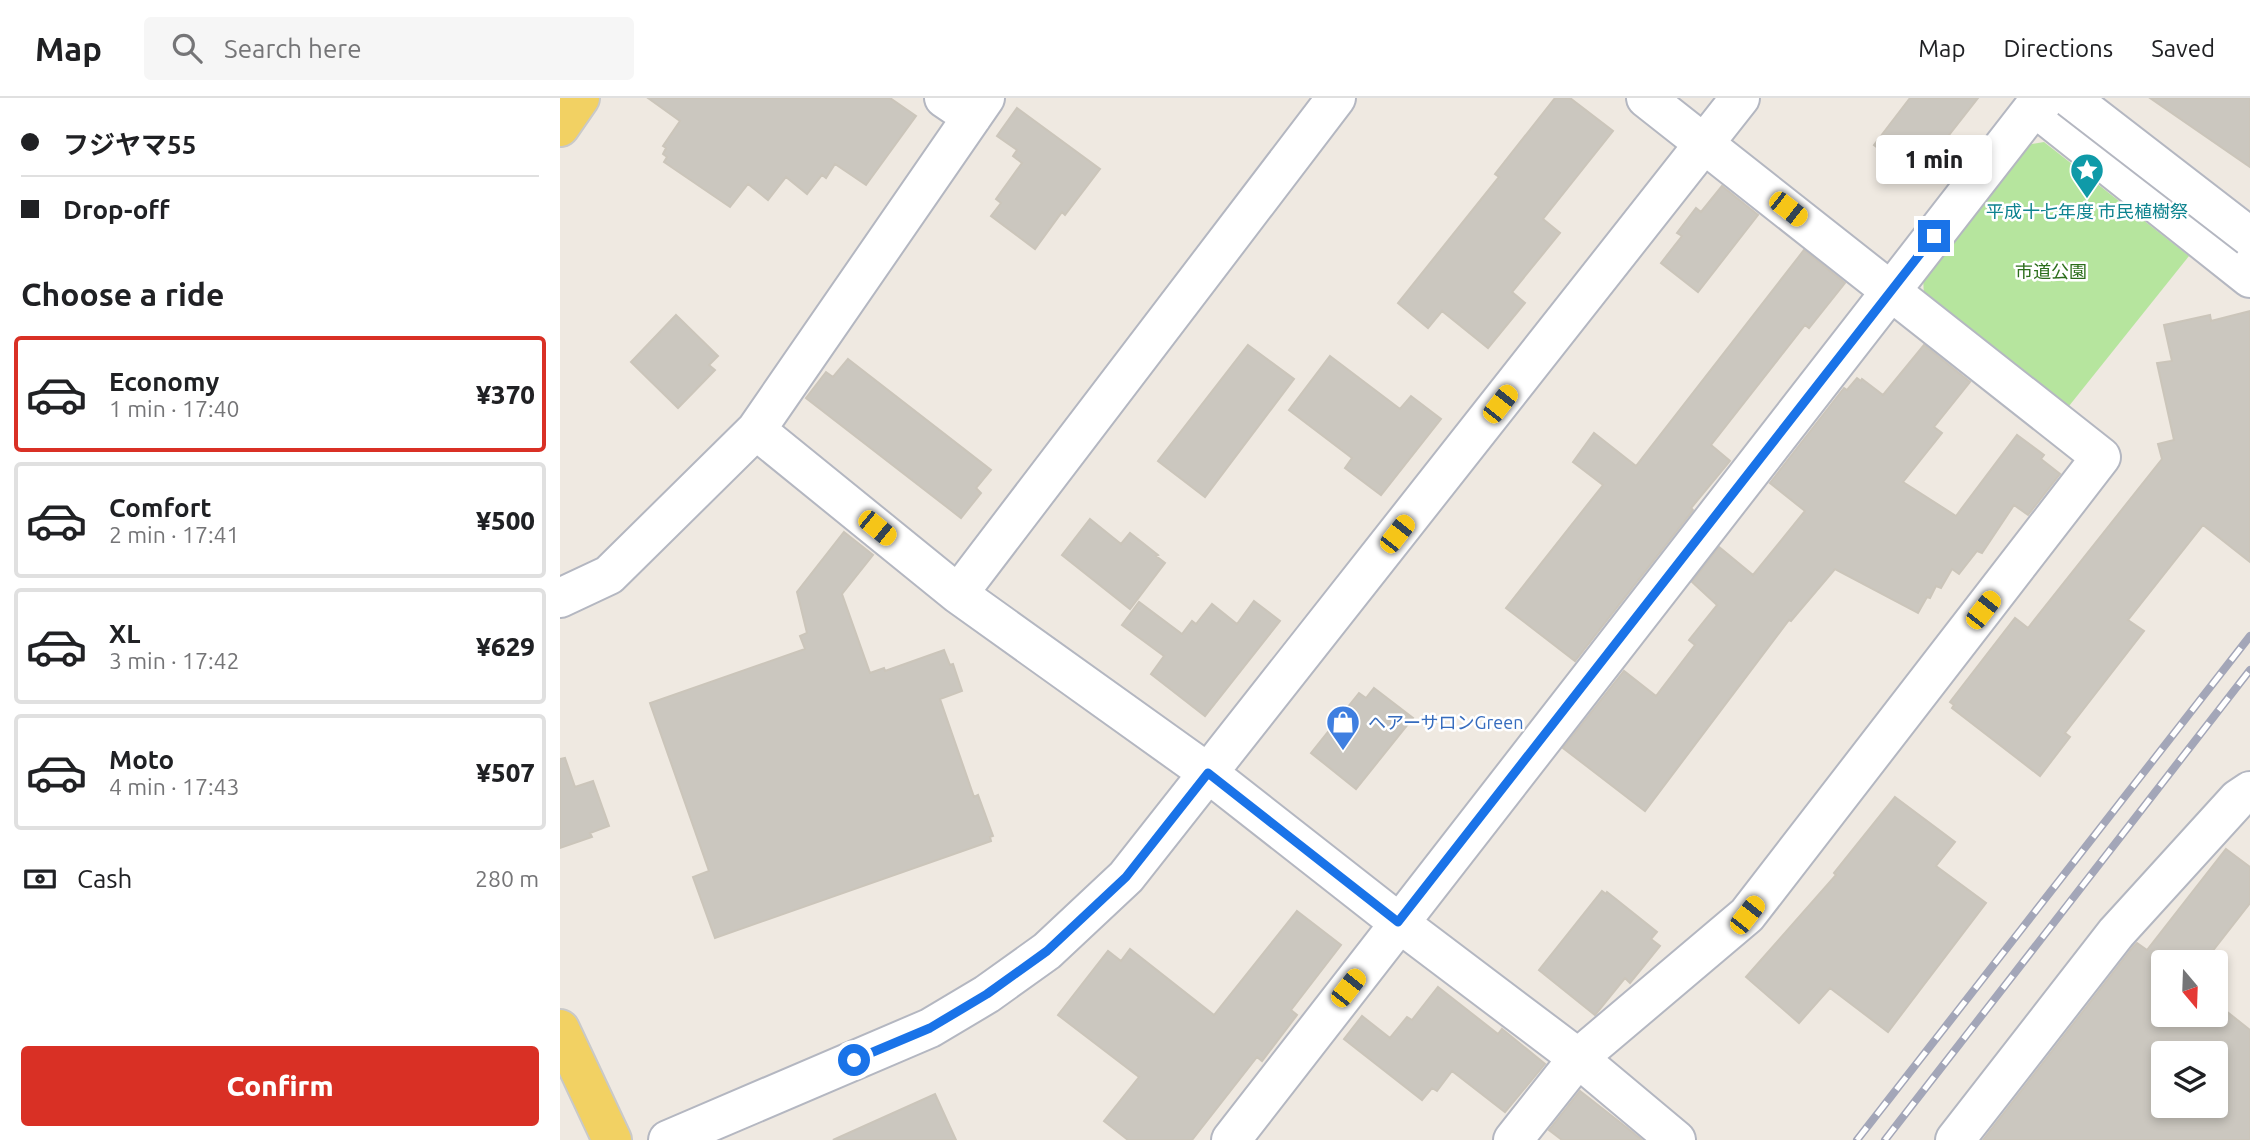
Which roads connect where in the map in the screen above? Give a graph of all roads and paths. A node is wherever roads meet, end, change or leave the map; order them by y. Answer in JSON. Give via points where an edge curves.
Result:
{"nodes":[{"id":1,"x":580,"y":98,"type":"edge"},
{"id":2,"x":1336,"y":98,"type":"edge"},
{"id":3,"x":1646,"y":98,"type":"edge"},
{"id":4,"x":1740,"y":98,"type":"edge"},
{"id":5,"x":2049,"y":101,"type":"edge"},
{"id":6,"x":967,"y":104,"type":"edge"},
{"id":7,"x":560,"y":127,"type":"edge"},
{"id":8,"x":1705,"y":143,"type":"junction"},
{"id":9,"x":2250,"y":237,"type":"edge"},
{"id":10,"x":2250,"y":278,"type":"edge"},
{"id":11,"x":1892,"y":291,"type":"junction"},
{"id":12,"x":756,"y":430,"type":"junction"},
{"id":13,"x":958,"y":594,"type":"junction"},
{"id":14,"x":560,"y":598,"type":"edge"},
{"id":15,"x":1208,"y":773,"type":"junction"},
{"id":16,"x":2250,"y":791,"type":"edge"},
{"id":17,"x":1398,"y":922,"type":"junction"},
{"id":18,"x":560,"y":1028,"type":"edge"},
{"id":19,"x":1577,"y":1058,"type":"junction"},
{"id":20,"x":612,"y":1140,"type":"edge"},
{"id":21,"x":667,"y":1140,"type":"edge"},
{"id":22,"x":1231,"y":1140,"type":"edge"},
{"id":23,"x":1513,"y":1140,"type":"edge"},
{"id":24,"x":1676,"y":1140,"type":"edge"},
{"id":25,"x":1955,"y":1140,"type":"edge"}],
"edges":[{"from":1,"to":7,"type":"main road"},
{"from":2,"to":13,"type":"street"},
{"from":3,"to":8,"type":"street"},
{"from":4,"to":8,"type":"street"},
{"from":5,"to":9,"type":"street","bridge":true},
{"from":5,"to":10,"type":"street"},
{"from":5,"to":11,"type":"street"},
{"from":6,"to":12,"type":"street"},
{"from":8,"to":11,"type":"street"},
{"from":8,"to":15,"type":"street"},
{"from":11,"to":17,"type":"street"},
{"from":11,"to":19,"type":"street","via":[[2101,457],[1747,915]]},
{"from":12,"to":13,"type":"street"},
{"from":12,"to":14,"type":"street","via":[[609,575]]},
{"from":13,"to":15,"type":"street"},
{"from":15,"to":17,"type":"street"},
{"from":15,"to":21,"type":"street","via":[[1126,877],[1047,951],[987,994],[930,1028]]},
{"from":16,"to":25,"type":"street","via":[[2116,933]]},
{"from":17,"to":19,"type":"street"},
{"from":17,"to":22,"type":"street"},
{"from":18,"to":20,"type":"main road"},
{"from":19,"to":23,"type":"street"},
{"from":19,"to":24,"type":"street"}]}
